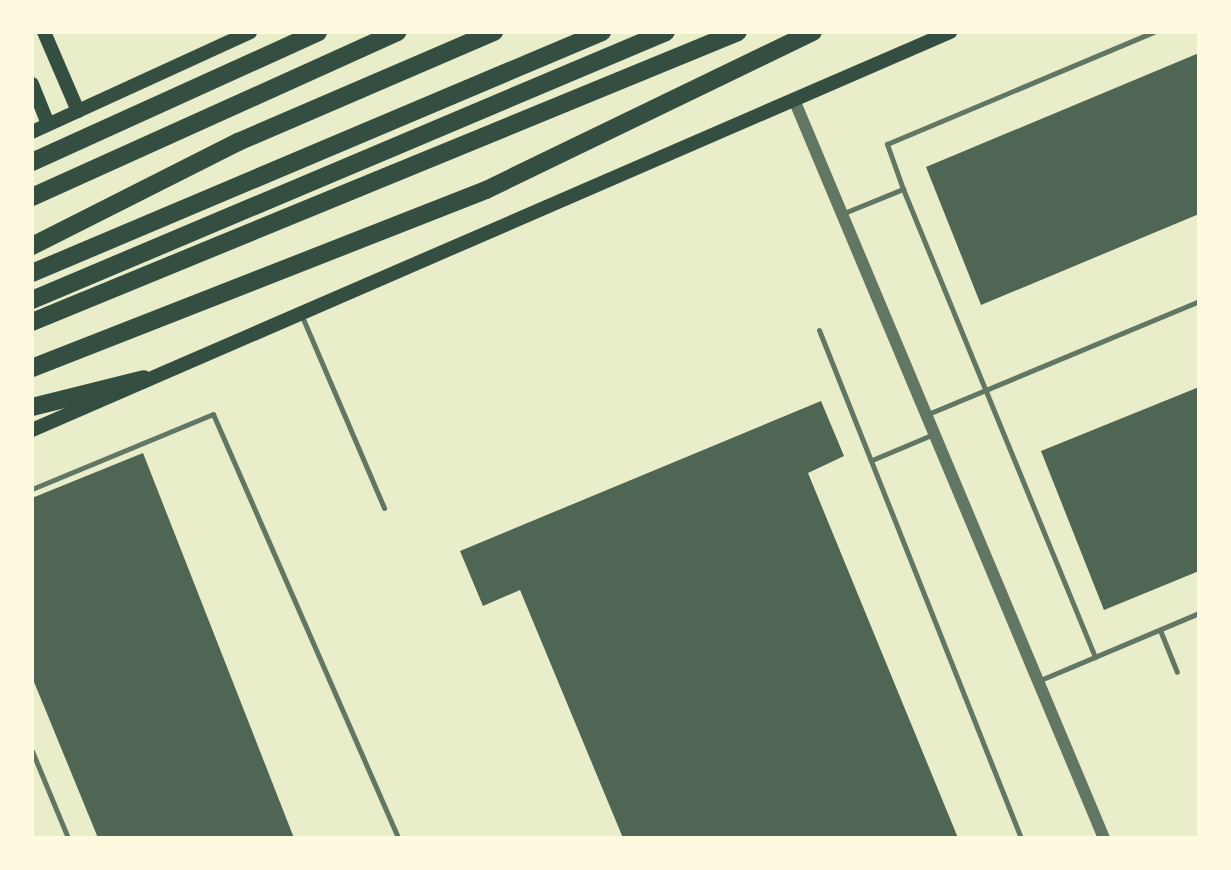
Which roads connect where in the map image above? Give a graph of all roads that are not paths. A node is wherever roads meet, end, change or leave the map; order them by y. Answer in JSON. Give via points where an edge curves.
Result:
{"nodes":[{"id":1,"x":44,"y":32,"type":"edge"},
{"id":2,"x":250,"y":32,"type":"edge"},
{"id":3,"x":318,"y":32,"type":"edge"},
{"id":4,"x":398,"y":32,"type":"edge"},
{"id":5,"x":494,"y":32,"type":"edge"},
{"id":6,"x":602,"y":32,"type":"edge"},
{"id":7,"x":666,"y":32,"type":"edge"},
{"id":8,"x":738,"y":32,"type":"edge"},
{"id":9,"x":813,"y":32,"type":"edge"},
{"id":10,"x":950,"y":32,"type":"edge"},
{"id":11,"x":1154,"y":32,"type":"edge"},
{"id":12,"x":32,"y":84,"type":"edge"},
{"id":13,"x":795,"y":102,"type":"junction"},
{"id":14,"x":78,"y":111,"type":"junction"},
{"id":15,"x":48,"y":124,"type":"junction"},
{"id":16,"x":32,"y":132,"type":"edge"},
{"id":17,"x":32,"y":162,"type":"edge"},
{"id":18,"x":903,"y":189,"type":"junction"},
{"id":19,"x":32,"y":197,"type":"edge"},
{"id":20,"x":843,"y":213,"type":"junction"},
{"id":21,"x":32,"y":246,"type":"edge"},
{"id":22,"x":32,"y":273,"type":"edge"},
{"id":23,"x":32,"y":300,"type":"edge"},
{"id":24,"x":1199,"y":301,"type":"edge"},
{"id":25,"x":300,"y":312,"type":"junction"},
{"id":26,"x":32,"y":322,"type":"edge"},
{"id":27,"x":819,"y":330,"type":"dead end"},
{"id":28,"x":32,"y":368,"type":"edge"},
{"id":29,"x":144,"y":379,"type":"junction"},
{"id":30,"x":986,"y":390,"type":"junction"},
{"id":31,"x":32,"y":407,"type":"edge"},
{"id":32,"x":927,"y":414,"type":"junction"},
{"id":33,"x":32,"y":430,"type":"edge"},
{"id":34,"x":935,"y":433,"type":"junction"},
{"id":35,"x":872,"y":460,"type":"junction"},
{"id":36,"x":32,"y":489,"type":"edge"},
{"id":37,"x":384,"y":508,"type":"dead end"},
{"id":38,"x":1199,"y":613,"type":"edge"},
{"id":39,"x":1160,"y":630,"type":"junction"},
{"id":40,"x":1095,"y":657,"type":"junction"},
{"id":41,"x":1177,"y":672,"type":"dead end"},
{"id":42,"x":1038,"y":681,"type":"junction"},
{"id":43,"x":32,"y":751,"type":"edge"},
{"id":44,"x":68,"y":838,"type":"edge"},
{"id":45,"x":398,"y":838,"type":"edge"},
{"id":46,"x":1021,"y":838,"type":"edge"},
{"id":47,"x":1104,"y":838,"type":"edge"}],
"edges":[{"from":1,"to":14,"type":"main road"},
{"from":2,"to":14,"type":"main road"},
{"from":3,"to":17,"type":"highway"},
{"from":4,"to":19,"type":"highway"},
{"from":5,"to":21,"type":"highway","via":[[238,142]]},
{"from":6,"to":22,"type":"highway"},
{"from":7,"to":23,"type":"highway"},
{"from":8,"to":26,"type":"highway"},
{"from":9,"to":28,"type":"highway","via":[[486,190]]},
{"from":10,"to":13,"type":"main road"},
{"from":11,"to":18,"type":"lane","via":[[887,144]]},
{"from":12,"to":15,"type":"main road"},
{"from":13,"to":20,"type":"street"},
{"from":13,"to":25,"type":"main road"},
{"from":14,"to":15,"type":"main road"},
{"from":15,"to":16,"type":"main road"},
{"from":18,"to":20,"type":"lane"},
{"from":18,"to":30,"type":"lane"},
{"from":20,"to":32,"type":"street"},
{"from":24,"to":30,"type":"lane"},
{"from":25,"to":29,"type":"main road"},
{"from":25,"to":37,"type":"lane"},
{"from":27,"to":35,"type":"lane"},
{"from":29,"to":31,"type":"highway"},
{"from":29,"to":33,"type":"main road"},
{"from":30,"to":32,"type":"lane"},
{"from":30,"to":40,"type":"lane"},
{"from":32,"to":34,"type":"street"},
{"from":34,"to":35,"type":"lane"},
{"from":34,"to":42,"type":"street"},
{"from":35,"to":46,"type":"lane"},
{"from":36,"to":45,"type":"lane","via":[[213,414]]},
{"from":38,"to":39,"type":"lane"},
{"from":39,"to":40,"type":"lane"},
{"from":39,"to":41,"type":"lane"},
{"from":40,"to":42,"type":"lane"},
{"from":42,"to":47,"type":"street"},
{"from":43,"to":44,"type":"lane"}]}
